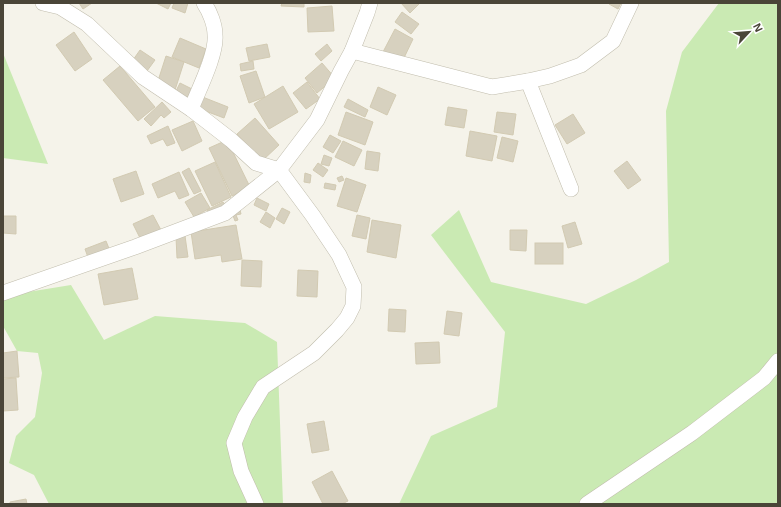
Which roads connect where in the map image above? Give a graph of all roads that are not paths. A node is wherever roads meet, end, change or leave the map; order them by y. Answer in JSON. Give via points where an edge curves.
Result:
{"nodes":[{"id":1,"x":43,"y":3,"type":"edge"},
{"id":2,"x":370,"y":3,"type":"edge"},
{"id":3,"x":631,"y":3,"type":"edge"},
{"id":4,"x":207,"y":5,"type":"edge"},
{"id":5,"x":352,"y":51,"type":"junction"},
{"id":6,"x":528,"y":81,"type":"junction"},
{"id":7,"x":191,"y":109,"type":"junction"},
{"id":8,"x":279,"y":170,"type":"junction"},
{"id":9,"x":570,"y":189,"type":"dead end"},
{"id":10,"x":3,"y":294,"type":"edge"},
{"id":11,"x":778,"y":361,"type":"edge"},
{"id":12,"x":256,"y":504,"type":"edge"},
{"id":13,"x":587,"y":504,"type":"edge"}],
"edges":[{"from":1,"to":7,"type":"street","via":[[60,7],[87,24],[143,77]]},
{"from":2,"to":5,"type":"street"},
{"from":3,"to":6,"type":"street","via":[[613,41],[581,65]]},
{"from":4,"to":7,"type":"street","via":[[216,36],[211,60]]},
{"from":5,"to":6,"type":"street","via":[[492,87]]},
{"from":5,"to":8,"type":"street","via":[[317,120]]},
{"from":6,"to":9,"type":"street"},
{"from":7,"to":8,"type":"street","via":[[256,163]]},
{"from":8,"to":10,"type":"street","via":[[225,213]]},
{"from":8,"to":12,"type":"street","via":[[339,256],[354,287],[353,306],[347,318],[314,353],[263,387],[245,417],[234,443],[241,471]]},
{"from":11,"to":13,"type":"street","via":[[764,378],[692,433]]}]}
